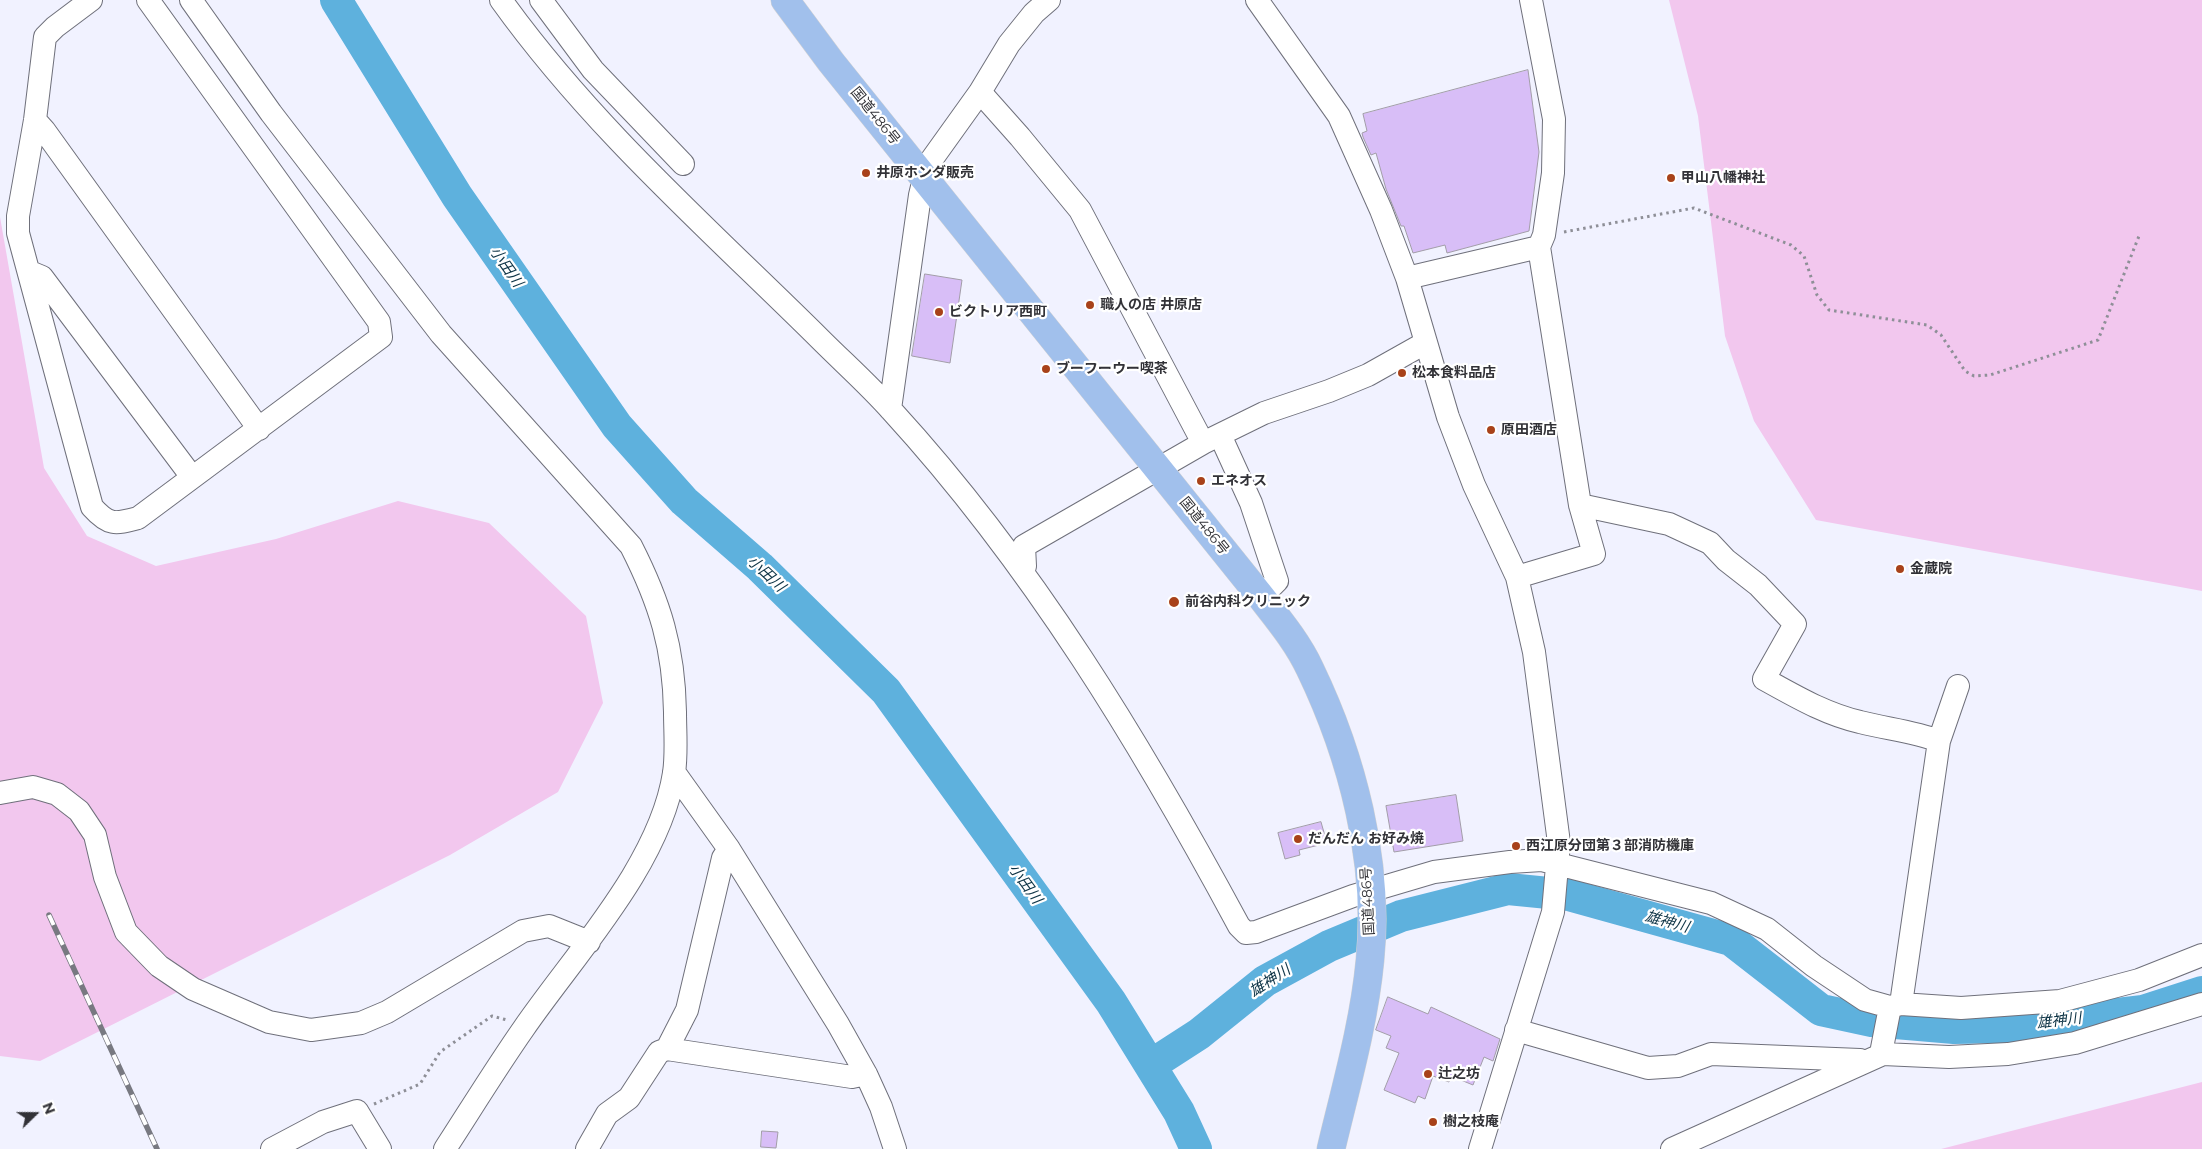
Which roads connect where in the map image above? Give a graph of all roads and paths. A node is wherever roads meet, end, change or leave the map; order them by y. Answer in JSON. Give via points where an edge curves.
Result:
{"nodes":[{"id":1,"x":91,"y":0,"type":"edge"},
{"id":2,"x":148,"y":0,"type":"edge"},
{"id":3,"x":191,"y":0,"type":"edge"},
{"id":4,"x":501,"y":0,"type":"edge"},
{"id":5,"x":523,"y":0,"type":"edge"},
{"id":6,"x":541,"y":0,"type":"edge"},
{"id":7,"x":785,"y":0,"type":"edge"},
{"id":8,"x":1049,"y":0,"type":"edge"},
{"id":9,"x":1257,"y":0,"type":"edge"},
{"id":10,"x":1530,"y":0,"type":"edge"},
{"id":11,"x":530,"y":39,"type":"junction"},
{"id":12,"x":980,"y":92,"type":"junction"},
{"id":13,"x":641,"y":119,"type":"junction"},
{"id":14,"x":35,"y":120,"type":"junction"},
{"id":15,"x":683,"y":164,"type":"dead end"},
{"id":16,"x":653,"y":176,"type":"junction"},
{"id":17,"x":925,"y":178,"type":"junction"},
{"id":18,"x":2140,"y":236,"type":"dead end"},
{"id":19,"x":1542,"y":241,"type":"junction"},
{"id":20,"x":30,"y":272,"type":"junction"},
{"id":21,"x":1406,"y":278,"type":"junction"},
{"id":22,"x":1425,"y":343,"type":"junction"},
{"id":23,"x":890,"y":409,"type":"junction"},
{"id":24,"x":259,"y":429,"type":"junction"},
{"id":25,"x":1211,"y":439,"type":"junction"},
{"id":26,"x":1157,"y":469,"type":"junction"},
{"id":27,"x":192,"y":477,"type":"junction"},
{"id":28,"x":1580,"y":504,"type":"junction"},
{"id":29,"x":1023,"y":573,"type":"junction"},
{"id":30,"x":1517,"y":577,"type":"junction"},
{"id":31,"x":1261,"y":597,"type":"junction"},
{"id":32,"x":1958,"y":686,"type":"dead end"},
{"id":33,"x":1939,"y":741,"type":"junction"},
{"id":34,"x":674,"y":772,"type":"junction"},
{"id":35,"x":0,"y":793,"type":"edge"},
{"id":36,"x":729,"y":850,"type":"junction"},
{"id":37,"x":1558,"y":868,"type":"junction"},
{"id":38,"x":1371,"y":896,"type":"junction"},
{"id":39,"x":589,"y":942,"type":"junction"},
{"id":40,"x":2202,"y":955,"type":"edge"},
{"id":41,"x":2202,"y":1004,"type":"edge"},
{"id":42,"x":1893,"y":1009,"type":"junction"},
{"id":43,"x":524,"y":1028,"type":"junction"},
{"id":44,"x":1516,"y":1030,"type":"junction"},
{"id":45,"x":667,"y":1049,"type":"junction"},
{"id":46,"x":1876,"y":1054,"type":"junction"},
{"id":47,"x":866,"y":1074,"type":"junction"},
{"id":48,"x":357,"y":1111,"type":"junction"},
{"id":49,"x":272,"y":1149,"type":"edge"},
{"id":50,"x":380,"y":1149,"type":"edge"},
{"id":51,"x":445,"y":1149,"type":"edge"},
{"id":52,"x":587,"y":1149,"type":"edge"},
{"id":53,"x":895,"y":1149,"type":"edge"},
{"id":54,"x":1331,"y":1149,"type":"edge"},
{"id":55,"x":1480,"y":1149,"type":"edge"},
{"id":56,"x":1672,"y":1149,"type":"edge"}],
"edges":[{"from":1,"to":14,"type":"street","via":[[45,37]]},
{"from":2,"to":24,"type":"street","via":[[379,322],[381,337]]},
{"from":3,"to":34,"type":"street","via":[[271,113],[441,334],[631,546],[648,580],[667,633],[674,678]]},
{"from":4,"to":11,"type":"street"},
{"from":5,"to":11,"type":"street","via":[[531,30]]},
{"from":6,"to":13,"type":"street","via":[[592,70]]},
{"from":7,"to":17,"type":"highway","name":"国道486号"},
{"from":8,"to":12,"type":"street","via":[[1009,44]]},
{"from":9,"to":21,"type":"street","via":[[1339,116],[1381,210]]},
{"from":10,"to":19,"type":"street","via":[[1554,119],[1553,174]]},
{"from":11,"to":16,"type":"street","via":[[582,101]]},
{"from":12,"to":17,"type":"street","via":[[927,166]]},
{"from":12,"to":25,"type":"street","via":[[1080,210]]},
{"from":13,"to":15,"type":"street"},
{"from":13,"to":16,"type":"street"},
{"from":14,"to":20,"type":"street","via":[[18,216],[18,233]]},
{"from":14,"to":24,"type":"street"},
{"from":16,"to":23,"type":"street"},
{"from":17,"to":23,"type":"street"},
{"from":17,"to":26,"type":"highway","name":"国道486号"},
{"from":18,"to":19,"type":"path","via":[[2098,340],[1990,375],[1974,376],[1965,371],[1941,335],[1927,325],[1829,310],[1817,294],[1804,256],[1790,245],[1694,208]]},
{"from":19,"to":21,"type":"street"},
{"from":19,"to":28,"type":"street"},
{"from":20,"to":27,"type":"street","via":[[42,278]]},
{"from":20,"to":27,"type":"street","via":[[92,507],[104,521],[118,524],[138,518]]},
{"from":21,"to":22,"type":"street"},
{"from":22,"to":25,"type":"street","via":[[1368,375],[1264,413]]},
{"from":22,"to":30,"type":"street","via":[[1474,485]]},
{"from":23,"to":29,"type":"street"},
{"from":24,"to":27,"type":"street"},
{"from":25,"to":26,"type":"street"},
{"from":25,"to":31,"type":"street","via":[[1250,503],[1277,581]]},
{"from":26,"to":29,"type":"street","via":[[1024,546]]},
{"from":26,"to":31,"type":"highway","name":"国道486号"},
{"from":28,"to":30,"type":"street","via":[[1594,554]]},
{"from":28,"to":33,"type":"street","via":[[1669,524],[1710,543],[1758,585],[1795,624],[1764,679],[1818,708],[1859,722],[1916,732]]},
{"from":29,"to":38,"type":"street","via":[[1118,714],[1183,822],[1239,926],[1246,933]]},
{"from":30,"to":37,"type":"street","via":[[1534,652],[1560,843]]},
{"from":31,"to":38,"type":"highway","name":"国道486号","via":[[1310,668],[1341,741],[1360,812]]},
{"from":32,"to":33,"type":"street"},
{"from":33,"to":42,"type":"street"},
{"from":34,"to":36,"type":"street"},
{"from":34,"to":39,"type":"street","via":[[664,812],[635,871]]},
{"from":35,"to":39,"type":"street","via":[[33,787],[57,794],[79,810],[96,835],[105,878],[126,932],[159,966],[194,989],[270,1022],[311,1030],[361,1023],[387,1012],[523,931],[548,926]]},
{"from":36,"to":45,"type":"street","via":[[723,858],[686,1010]]},
{"from":36,"to":47,"type":"street"},
{"from":37,"to":38,"type":"street","via":[[1534,860],[1434,872]]},
{"from":37,"to":42,"type":"street","via":[[1711,903],[1767,929],[1865,1000]]},
{"from":37,"to":44,"type":"street","via":[[1554,912]]},
{"from":38,"to":54,"type":"highway","name":"国道486号","via":[[1370,958],[1362,1021]]},
{"from":39,"to":43,"type":"street"},
{"from":40,"to":42,"type":"street","via":[[2139,980],[2060,1001]]},
{"from":41,"to":46,"type":"street","via":[[2075,1043],[2008,1054],[1949,1057]]},
{"from":42,"to":46,"type":"street"},
{"from":43,"to":48,"type":"path","via":[[492,1016],[440,1052],[420,1084]]},
{"from":43,"to":51,"type":"street"},
{"from":44,"to":46,"type":"street","via":[[1648,1068],[1678,1066],[1711,1054]]},
{"from":44,"to":55,"type":"street"},
{"from":45,"to":47,"type":"street","via":[[852,1078]]},
{"from":45,"to":52,"type":"street","via":[[659,1052],[629,1098],[607,1114]]},
{"from":46,"to":56,"type":"street"},
{"from":47,"to":53,"type":"street"},
{"from":48,"to":49,"type":"street","via":[[322,1122]]},
{"from":48,"to":50,"type":"street"}]}
